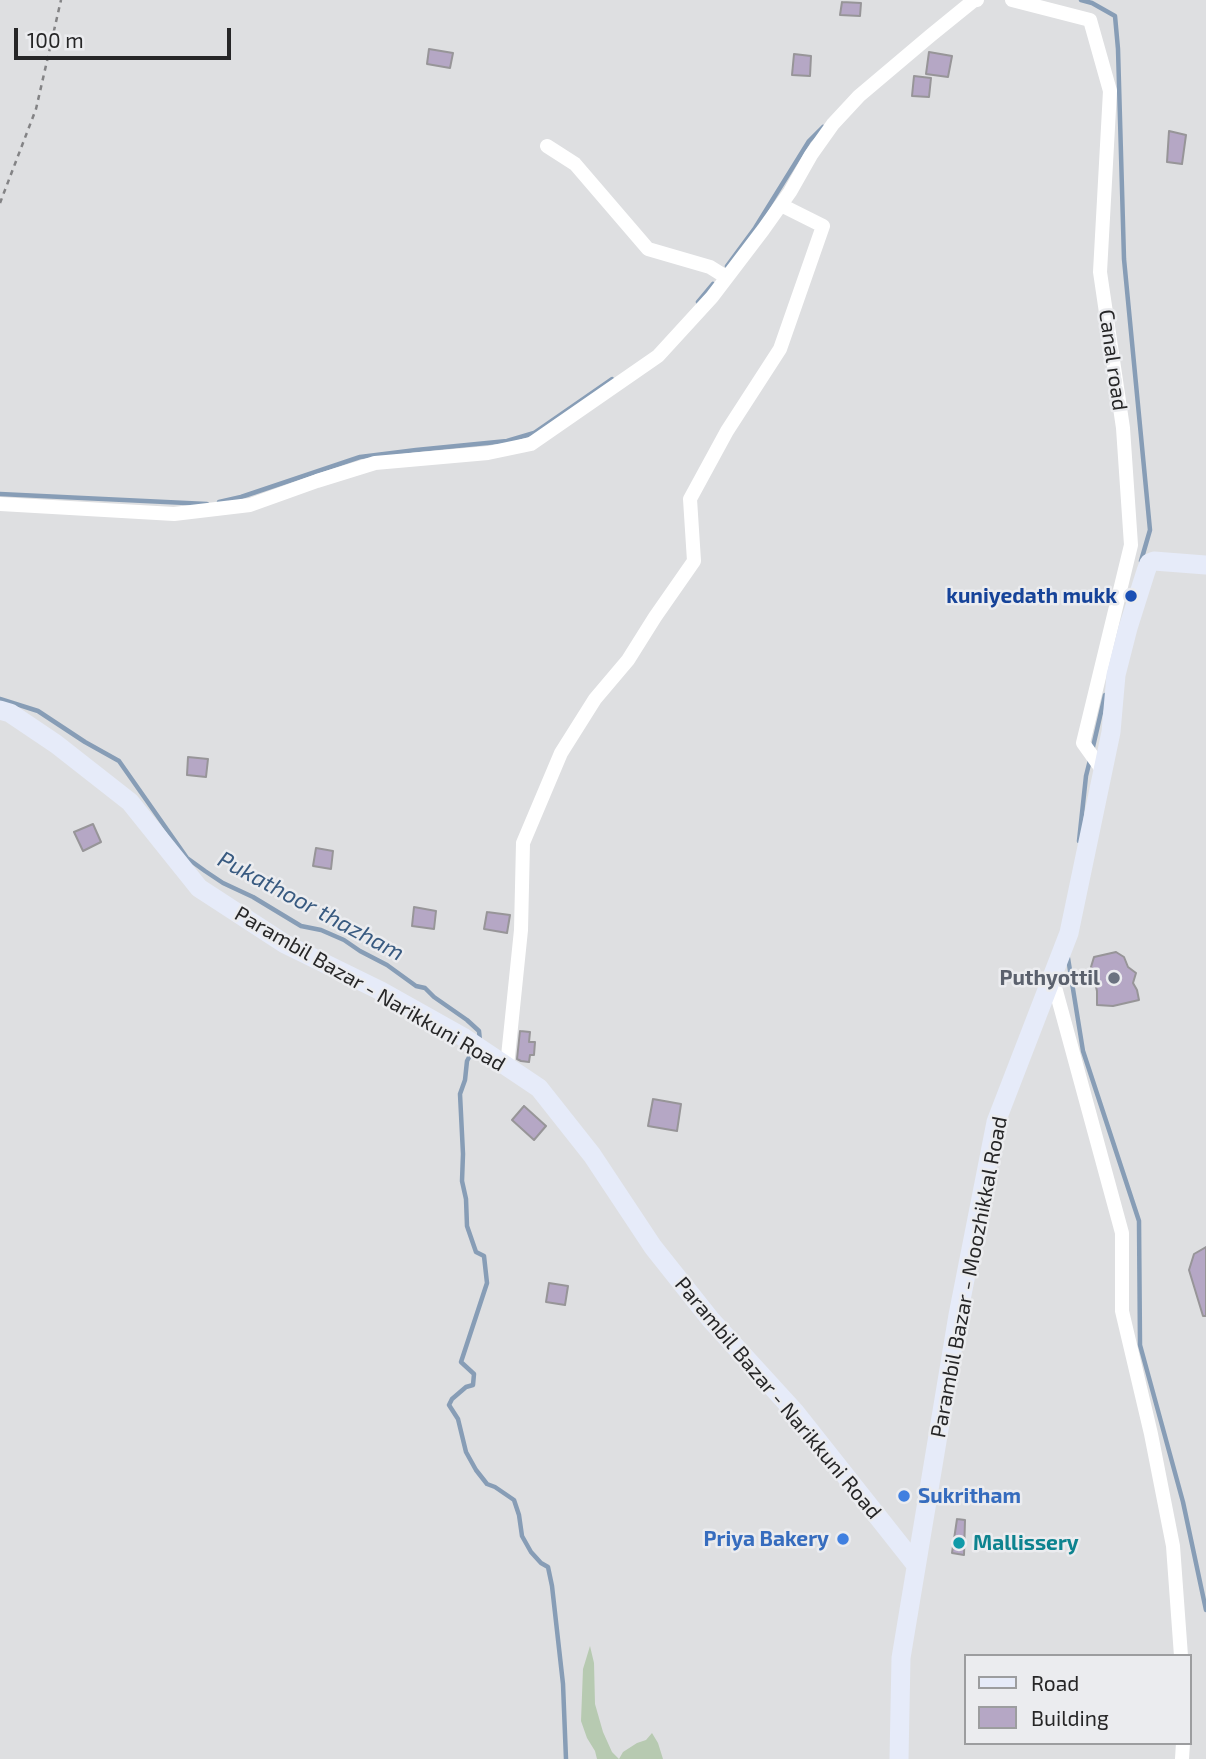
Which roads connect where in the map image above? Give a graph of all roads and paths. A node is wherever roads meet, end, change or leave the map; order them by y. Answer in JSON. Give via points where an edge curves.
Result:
{"nodes":[{"id":1,"x":61,"y":0,"type":"edge"},
{"id":2,"x":977,"y":0,"type":"edge"},
{"id":3,"x":1012,"y":0,"type":"edge"},
{"id":4,"x":547,"y":146,"type":"dead end"},
{"id":5,"x":0,"y":203,"type":"edge"},
{"id":6,"x":781,"y":205,"type":"junction"},
{"id":7,"x":726,"y":277,"type":"junction"},
{"id":8,"x":0,"y":504,"type":"edge"},
{"id":9,"x":1206,"y":565,"type":"edge"},
{"id":10,"x":0,"y":710,"type":"edge"},
{"id":11,"x":1103,"y":771,"type":"junction"},
{"id":12,"x":1052,"y":976,"type":"junction"},
{"id":13,"x":506,"y":1066,"type":"junction"},
{"id":14,"x":916,"y":1565,"type":"junction"},
{"id":15,"x":1181,"y":1654,"type":"edge"},
{"id":16,"x":899,"y":1759,"type":"edge"}],
"edges":[{"from":1,"to":5,"type":"path","via":[[36,109]]},
{"from":2,"to":6,"type":"street","via":[[859,96],[833,124]]},
{"from":3,"to":11,"type":"street","name":"Canal road","via":[[1090,20],[1110,92],[1100,272],[1123,428],[1131,545],[1083,743]]},
{"from":4,"to":7,"type":"street","via":[[575,164],[648,248],[710,267]]},
{"from":6,"to":7,"type":"street"},
{"from":6,"to":13,"type":"street","via":[[822,226],[780,349],[690,499],[694,561],[561,753],[523,843],[521,930]]},
{"from":7,"to":8,"type":"street","via":[[658,356],[531,444],[488,453],[375,463],[250,505],[174,514]]},
{"from":9,"to":11,"type":"main road","name":"Parambil Bazar - Moozhikkal Road","via":[[1149,563],[1116,675]]},
{"from":10,"to":13,"type":"main road","name":"Parambil Bazar - Narikkuni Road","via":[[56,744],[130,802],[199,888],[285,944],[381,991]]},
{"from":11,"to":12,"type":"main road","name":"Parambil Bazar - Moozhikkal Road","via":[[1069,933]]},
{"from":12,"to":14,"type":"main road","name":"Parambil Bazar - Moozhikkal Road","via":[[996,1122]]},
{"from":12,"to":15,"type":"street","via":[[1122,1233],[1122,1311],[1173,1546]]},
{"from":13,"to":14,"type":"main road","name":"Parambil Bazar - Narikkuni Road","via":[[539,1088],[592,1155],[653,1247],[711,1320],[795,1412]]},
{"from":14,"to":16,"type":"main road","name":"Parambil Bazar - Moozhikkal Road","via":[[901,1658]]}]}
